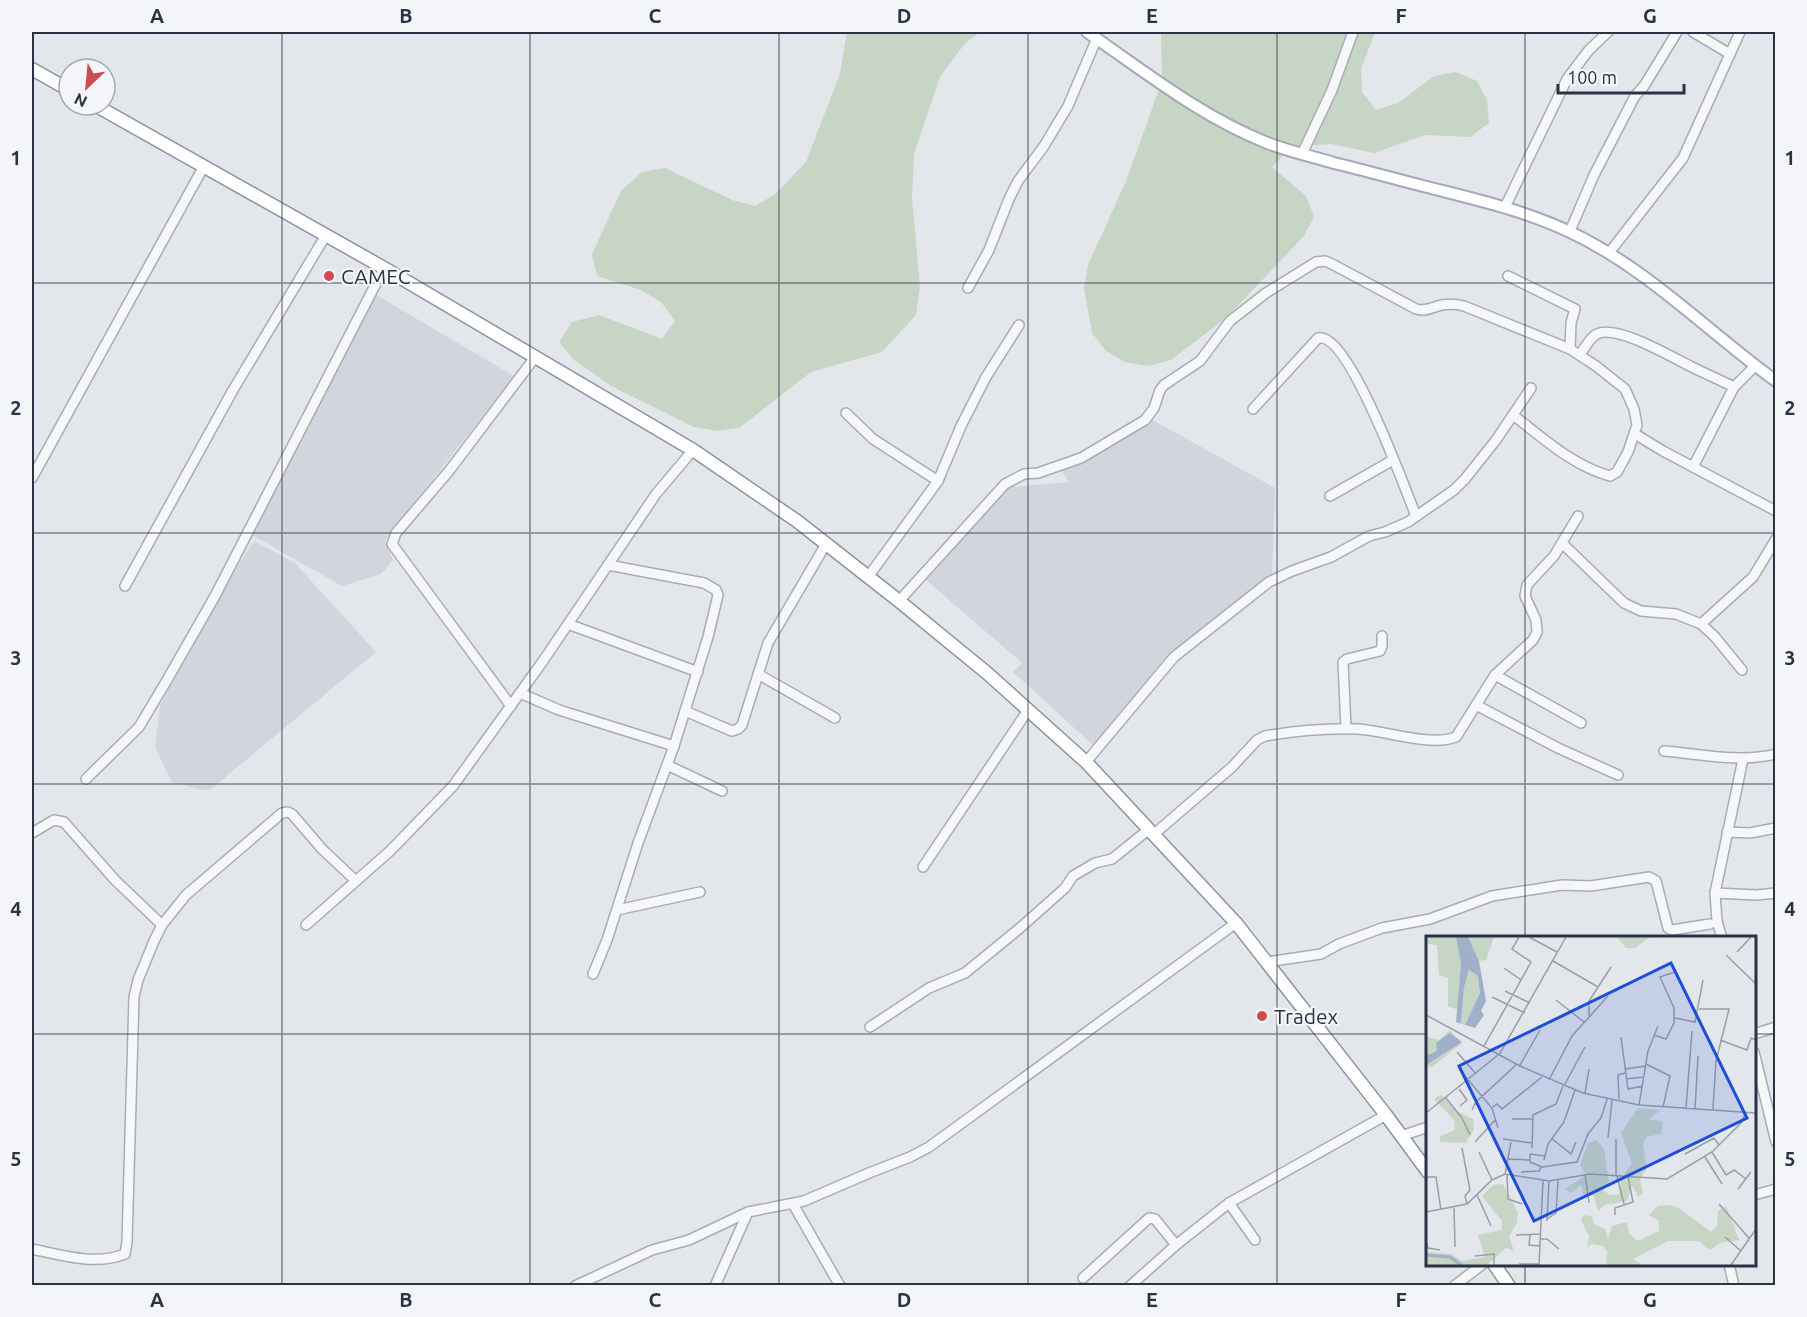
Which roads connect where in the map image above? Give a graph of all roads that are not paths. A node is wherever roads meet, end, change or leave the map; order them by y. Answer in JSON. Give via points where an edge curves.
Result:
{"nodes":[{"id":1,"x":1353,"y":32,"type":"edge"},
{"id":2,"x":1608,"y":32,"type":"edge"},
{"id":3,"x":1677,"y":32,"type":"edge"},
{"id":4,"x":1693,"y":32,"type":"edge"},
{"id":5,"x":1740,"y":32,"type":"edge"},
{"id":6,"x":1092,"y":35,"type":"edge"},
{"id":7,"x":1730,"y":54,"type":"junction"},
{"id":8,"x":32,"y":69,"type":"edge"},
{"id":9,"x":57,"y":83,"type":"edge"},
{"id":10,"x":116,"y":117,"type":"edge"},
{"id":11,"x":1302,"y":154,"type":"junction"},
{"id":12,"x":204,"y":166,"type":"junction"},
{"id":13,"x":1505,"y":207,"type":"junction"},
{"id":14,"x":1569,"y":231,"type":"junction"},
{"id":15,"x":326,"y":235,"type":"junction"},
{"id":16,"x":1608,"y":253,"type":"junction"},
{"id":17,"x":384,"y":268,"type":"junction"},
{"id":18,"x":1508,"y":276,"type":"dead end"},
{"id":19,"x":968,"y":288,"type":"dead end"},
{"id":20,"x":1019,"y":325,"type":"dead end"},
{"id":21,"x":1570,"y":349,"type":"junction"},
{"id":22,"x":1580,"y":355,"type":"junction"},
{"id":23,"x":536,"y":356,"type":"junction"},
{"id":24,"x":1755,"y":366,"type":"junction"},
{"id":25,"x":1776,"y":381,"type":"edge"},
{"id":26,"x":1734,"y":387,"type":"junction"},
{"id":27,"x":1531,"y":388,"type":"dead end"},
{"id":28,"x":1253,"y":409,"type":"dead end"},
{"id":29,"x":846,"y":413,"type":"dead end"},
{"id":30,"x":1513,"y":416,"type":"junction"},
{"id":31,"x":1635,"y":434,"type":"junction"},
{"id":32,"x":693,"y":450,"type":"junction"},
{"id":33,"x":1393,"y":460,"type":"junction"},
{"id":34,"x":1693,"y":467,"type":"junction"},
{"id":35,"x":32,"y":478,"type":"edge"},
{"id":36,"x":938,"y":481,"type":"junction"},
{"id":37,"x":1330,"y":496,"type":"dead end"},
{"id":38,"x":1776,"y":511,"type":"edge"},
{"id":39,"x":1416,"y":516,"type":"junction"},
{"id":40,"x":1578,"y":516,"type":"dead end"},
{"id":41,"x":1776,"y":539,"type":"edge"},
{"id":42,"x":826,"y":544,"type":"junction"},
{"id":43,"x":1563,"y":544,"type":"junction"},
{"id":44,"x":608,"y":565,"type":"junction"},
{"id":45,"x":868,"y":577,"type":"junction"},
{"id":46,"x":125,"y":586,"type":"dead end"},
{"id":47,"x":899,"y":601,"type":"junction"},
{"id":48,"x":568,"y":624,"type":"junction"},
{"id":49,"x":1701,"y":624,"type":"junction"},
{"id":50,"x":1382,"y":636,"type":"dead end"},
{"id":51,"x":1742,"y":670,"type":"dead end"},
{"id":52,"x":698,"y":672,"type":"junction"},
{"id":53,"x":758,"y":674,"type":"junction"},
{"id":54,"x":1495,"y":675,"type":"junction"},
{"id":55,"x":520,"y":693,"type":"junction"},
{"id":56,"x":1476,"y":705,"type":"junction"},
{"id":57,"x":511,"y":706,"type":"junction"},
{"id":58,"x":1028,"y":710,"type":"junction"},
{"id":59,"x":685,"y":711,"type":"junction"},
{"id":60,"x":835,"y":718,"type":"dead end"},
{"id":61,"x":1581,"y":723,"type":"dead end"},
{"id":62,"x":1346,"y":729,"type":"junction"},
{"id":63,"x":674,"y":746,"type":"junction"},
{"id":64,"x":1664,"y":751,"type":"dead end"},
{"id":65,"x":1776,"y":754,"type":"edge"},
{"id":66,"x":1743,"y":759,"type":"junction"},
{"id":67,"x":1086,"y":762,"type":"junction"},
{"id":68,"x":667,"y":765,"type":"junction"},
{"id":69,"x":1618,"y":775,"type":"dead end"},
{"id":70,"x":86,"y":779,"type":"dead end"},
{"id":71,"x":722,"y":791,"type":"dead end"},
{"id":72,"x":1776,"y":828,"type":"edge"},
{"id":73,"x":32,"y":832,"type":"edge"},
{"id":74,"x":1150,"y":832,"type":"junction"},
{"id":75,"x":1726,"y":832,"type":"junction"},
{"id":76,"x":923,"y":867,"type":"dead end"},
{"id":77,"x":356,"y":881,"type":"junction"},
{"id":78,"x":700,"y":891,"type":"dead end"},
{"id":79,"x":1714,"y":893,"type":"junction"},
{"id":80,"x":1776,"y":893,"type":"edge"},
{"id":81,"x":616,"y":910,"type":"junction"},
{"id":82,"x":1236,"y":923,"type":"junction"},
{"id":83,"x":1710,"y":924,"type":"dead end"},
{"id":84,"x":162,"y":925,"type":"junction"},
{"id":85,"x":306,"y":925,"type":"dead end"},
{"id":86,"x":1721,"y":936,"type":"edge"},
{"id":87,"x":1267,"y":962,"type":"junction"},
{"id":88,"x":593,"y":974,"type":"dead end"},
{"id":89,"x":870,"y":1027,"type":"dead end"},
{"id":90,"x":1776,"y":1027,"type":"edge"},
{"id":91,"x":1756,"y":1034,"type":"edge"},
{"id":92,"x":1756,"y":1056,"type":"edge"},
{"id":93,"x":1386,"y":1115,"type":"junction"},
{"id":94,"x":1426,"y":1128,"type":"edge"},
{"id":95,"x":1401,"y":1136,"type":"junction"},
{"id":96,"x":1776,"y":1143,"type":"edge"},
{"id":97,"x":1426,"y":1169,"type":"edge"},
{"id":98,"x":1776,"y":1189,"type":"edge"},
{"id":99,"x":1756,"y":1195,"type":"edge"},
{"id":100,"x":1229,"y":1203,"type":"junction"},
{"id":101,"x":793,"y":1204,"type":"junction"},
{"id":102,"x":748,"y":1212,"type":"junction"},
{"id":103,"x":1255,"y":1240,"type":"dead end"},
{"id":104,"x":1176,"y":1245,"type":"junction"},
{"id":105,"x":32,"y":1249,"type":"edge"},
{"id":106,"x":1481,"y":1266,"type":"edge"},
{"id":107,"x":1496,"y":1266,"type":"edge"},
{"id":108,"x":1729,"y":1266,"type":"edge"},
{"id":109,"x":1083,"y":1278,"type":"dead end"},
{"id":110,"x":575,"y":1286,"type":"edge"},
{"id":111,"x":715,"y":1286,"type":"edge"},
{"id":112,"x":840,"y":1286,"type":"edge"},
{"id":113,"x":1130,"y":1286,"type":"edge"},
{"id":114,"x":1454,"y":1286,"type":"edge"},
{"id":115,"x":1509,"y":1286,"type":"edge"},
{"id":116,"x":1734,"y":1286,"type":"edge"}],
"edges":[{"from":1,"to":11,"type":"street"},
{"from":2,"to":13,"type":"street","via":[[1567,79]]},
{"from":3,"to":14,"type":"street","via":[[1635,96]]},
{"from":4,"to":7,"type":"street"},
{"from":5,"to":7,"type":"street"},
{"from":6,"to":11,"type":"main road","via":[[1220,121],[1264,142]]},
{"from":6,"to":19,"type":"street","via":[[1068,106],[1018,181]]},
{"from":7,"to":16,"type":"street","via":[[1683,158]]},
{"from":8,"to":9,"type":"highway"},
{"from":10,"to":12,"type":"highway"},
{"from":11,"to":13,"type":"main road"},
{"from":12,"to":15,"type":"highway"},
{"from":12,"to":35,"type":"street"},
{"from":13,"to":14,"type":"main road"},
{"from":14,"to":16,"type":"main road"},
{"from":15,"to":17,"type":"highway"},
{"from":15,"to":46,"type":"street","via":[[233,390]]},
{"from":16,"to":24,"type":"main road","via":[[1654,284]]},
{"from":17,"to":23,"type":"highway"},
{"from":17,"to":70,"type":"street","via":[[215,596],[167,680],[139,727]]},
{"from":18,"to":21,"type":"street","via":[[1575,309]]},
{"from":20,"to":36,"type":"street","via":[[986,377]]},
{"from":21,"to":22,"type":"street"},
{"from":21,"to":47,"type":"street","via":[[1464,306],[1416,309],[1332,264],[1316,262],[1230,321],[1200,361],[1164,385],[1145,420],[1081,458],[1024,474],[1005,484]]},
{"from":22,"to":26,"type":"street","via":[[1594,335],[1604,332],[1656,347]]},
{"from":22,"to":31,"type":"street","via":[[1625,389],[1637,418]]},
{"from":23,"to":32,"type":"highway"},
{"from":23,"to":57,"type":"street","via":[[396,533],[392,544]]},
{"from":24,"to":25,"type":"main road"},
{"from":24,"to":26,"type":"street"},
{"from":26,"to":34,"type":"street"},
{"from":27,"to":30,"type":"street"},
{"from":28,"to":33,"type":"street","via":[[1322,337],[1341,352],[1362,387]]},
{"from":29,"to":36,"type":"street","via":[[873,439]]},
{"from":30,"to":31,"type":"street","via":[[1568,457],[1610,476],[1617,472]]},
{"from":30,"to":39,"type":"street","via":[[1465,479]]},
{"from":31,"to":34,"type":"street"},
{"from":32,"to":42,"type":"highway"},
{"from":32,"to":44,"type":"street","via":[[656,494]]},
{"from":33,"to":37,"type":"street"},
{"from":33,"to":39,"type":"street"},
{"from":34,"to":38,"type":"street"},
{"from":36,"to":45,"type":"street"},
{"from":39,"to":67,"type":"street","via":[[1269,582],[1174,657]]},
{"from":40,"to":43,"type":"street"},
{"from":41,"to":49,"type":"street","via":[[1753,577]]},
{"from":42,"to":45,"type":"highway"},
{"from":42,"to":53,"type":"street","via":[[768,644]]},
{"from":43,"to":49,"type":"street","via":[[1624,603],[1641,611],[1676,614]]},
{"from":43,"to":54,"type":"street","via":[[1525,590],[1526,602],[1536,620],[1533,640]]},
{"from":44,"to":48,"type":"street"},
{"from":44,"to":52,"type":"street","via":[[704,583],[716,590],[718,595]]},
{"from":45,"to":47,"type":"highway"},
{"from":47,"to":58,"type":"highway"},
{"from":48,"to":52,"type":"street"},
{"from":48,"to":55,"type":"street"},
{"from":49,"to":51,"type":"street"},
{"from":50,"to":62,"type":"street","via":[[1380,651],[1343,662]]},
{"from":52,"to":59,"type":"street"},
{"from":53,"to":59,"type":"street","via":[[738,729],[732,731]]},
{"from":53,"to":60,"type":"street"},
{"from":54,"to":56,"type":"street"},
{"from":54,"to":61,"type":"street"},
{"from":55,"to":57,"type":"street"},
{"from":55,"to":63,"type":"street","via":[[559,710]]},
{"from":56,"to":62,"type":"street","via":[[1456,737],[1449,740]]},
{"from":56,"to":69,"type":"street"},
{"from":57,"to":77,"type":"street","via":[[453,786]]},
{"from":58,"to":67,"type":"highway"},
{"from":58,"to":76,"type":"street"},
{"from":59,"to":63,"type":"street"},
{"from":62,"to":74,"type":"street","via":[[1276,734],[1257,740],[1232,767]]},
{"from":63,"to":68,"type":"street"},
{"from":64,"to":66,"type":"street"},
{"from":65,"to":66,"type":"street"},
{"from":66,"to":75,"type":"street"},
{"from":67,"to":74,"type":"highway"},
{"from":68,"to":71,"type":"street"},
{"from":68,"to":81,"type":"street"},
{"from":72,"to":75,"type":"street"},
{"from":73,"to":84,"type":"street","via":[[54,820],[64,822],[115,880]]},
{"from":74,"to":82,"type":"highway"},
{"from":74,"to":89,"type":"street","via":[[1112,859],[1095,863],[1073,876],[1065,888],[965,973],[929,988]]},
{"from":75,"to":79,"type":"street"},
{"from":77,"to":84,"type":"street","via":[[292,814],[282,813],[186,895]]},
{"from":77,"to":85,"type":"street"},
{"from":78,"to":81,"type":"street"},
{"from":79,"to":80,"type":"street"},
{"from":79,"to":86,"type":"street"},
{"from":81,"to":88,"type":"street"},
{"from":82,"to":87,"type":"highway"},
{"from":82,"to":101,"type":"street","via":[[929,1148]]},
{"from":83,"to":87,"type":"street","via":[[1668,928],[1656,881],[1649,877],[1492,896],[1430,919],[1382,928],[1321,954]]},
{"from":84,"to":105,"type":"street","via":[[134,997],[124,1254],[106,1260]]},
{"from":87,"to":93,"type":"highway"},
{"from":90,"to":91,"type":"street"},
{"from":92,"to":96,"type":"street"},
{"from":93,"to":95,"type":"highway"},
{"from":93,"to":100,"type":"street"},
{"from":94,"to":95,"type":"street"},
{"from":95,"to":97,"type":"highway"},
{"from":98,"to":99,"type":"street"},
{"from":100,"to":103,"type":"street"},
{"from":100,"to":104,"type":"street"},
{"from":101,"to":102,"type":"street"},
{"from":101,"to":112,"type":"street"},
{"from":102,"to":110,"type":"street"},
{"from":102,"to":111,"type":"street"},
{"from":104,"to":109,"type":"street","via":[[1155,1219],[1149,1218]]},
{"from":104,"to":113,"type":"street"},
{"from":106,"to":114,"type":"street"},
{"from":107,"to":115,"type":"highway"},
{"from":108,"to":116,"type":"street"}]}
